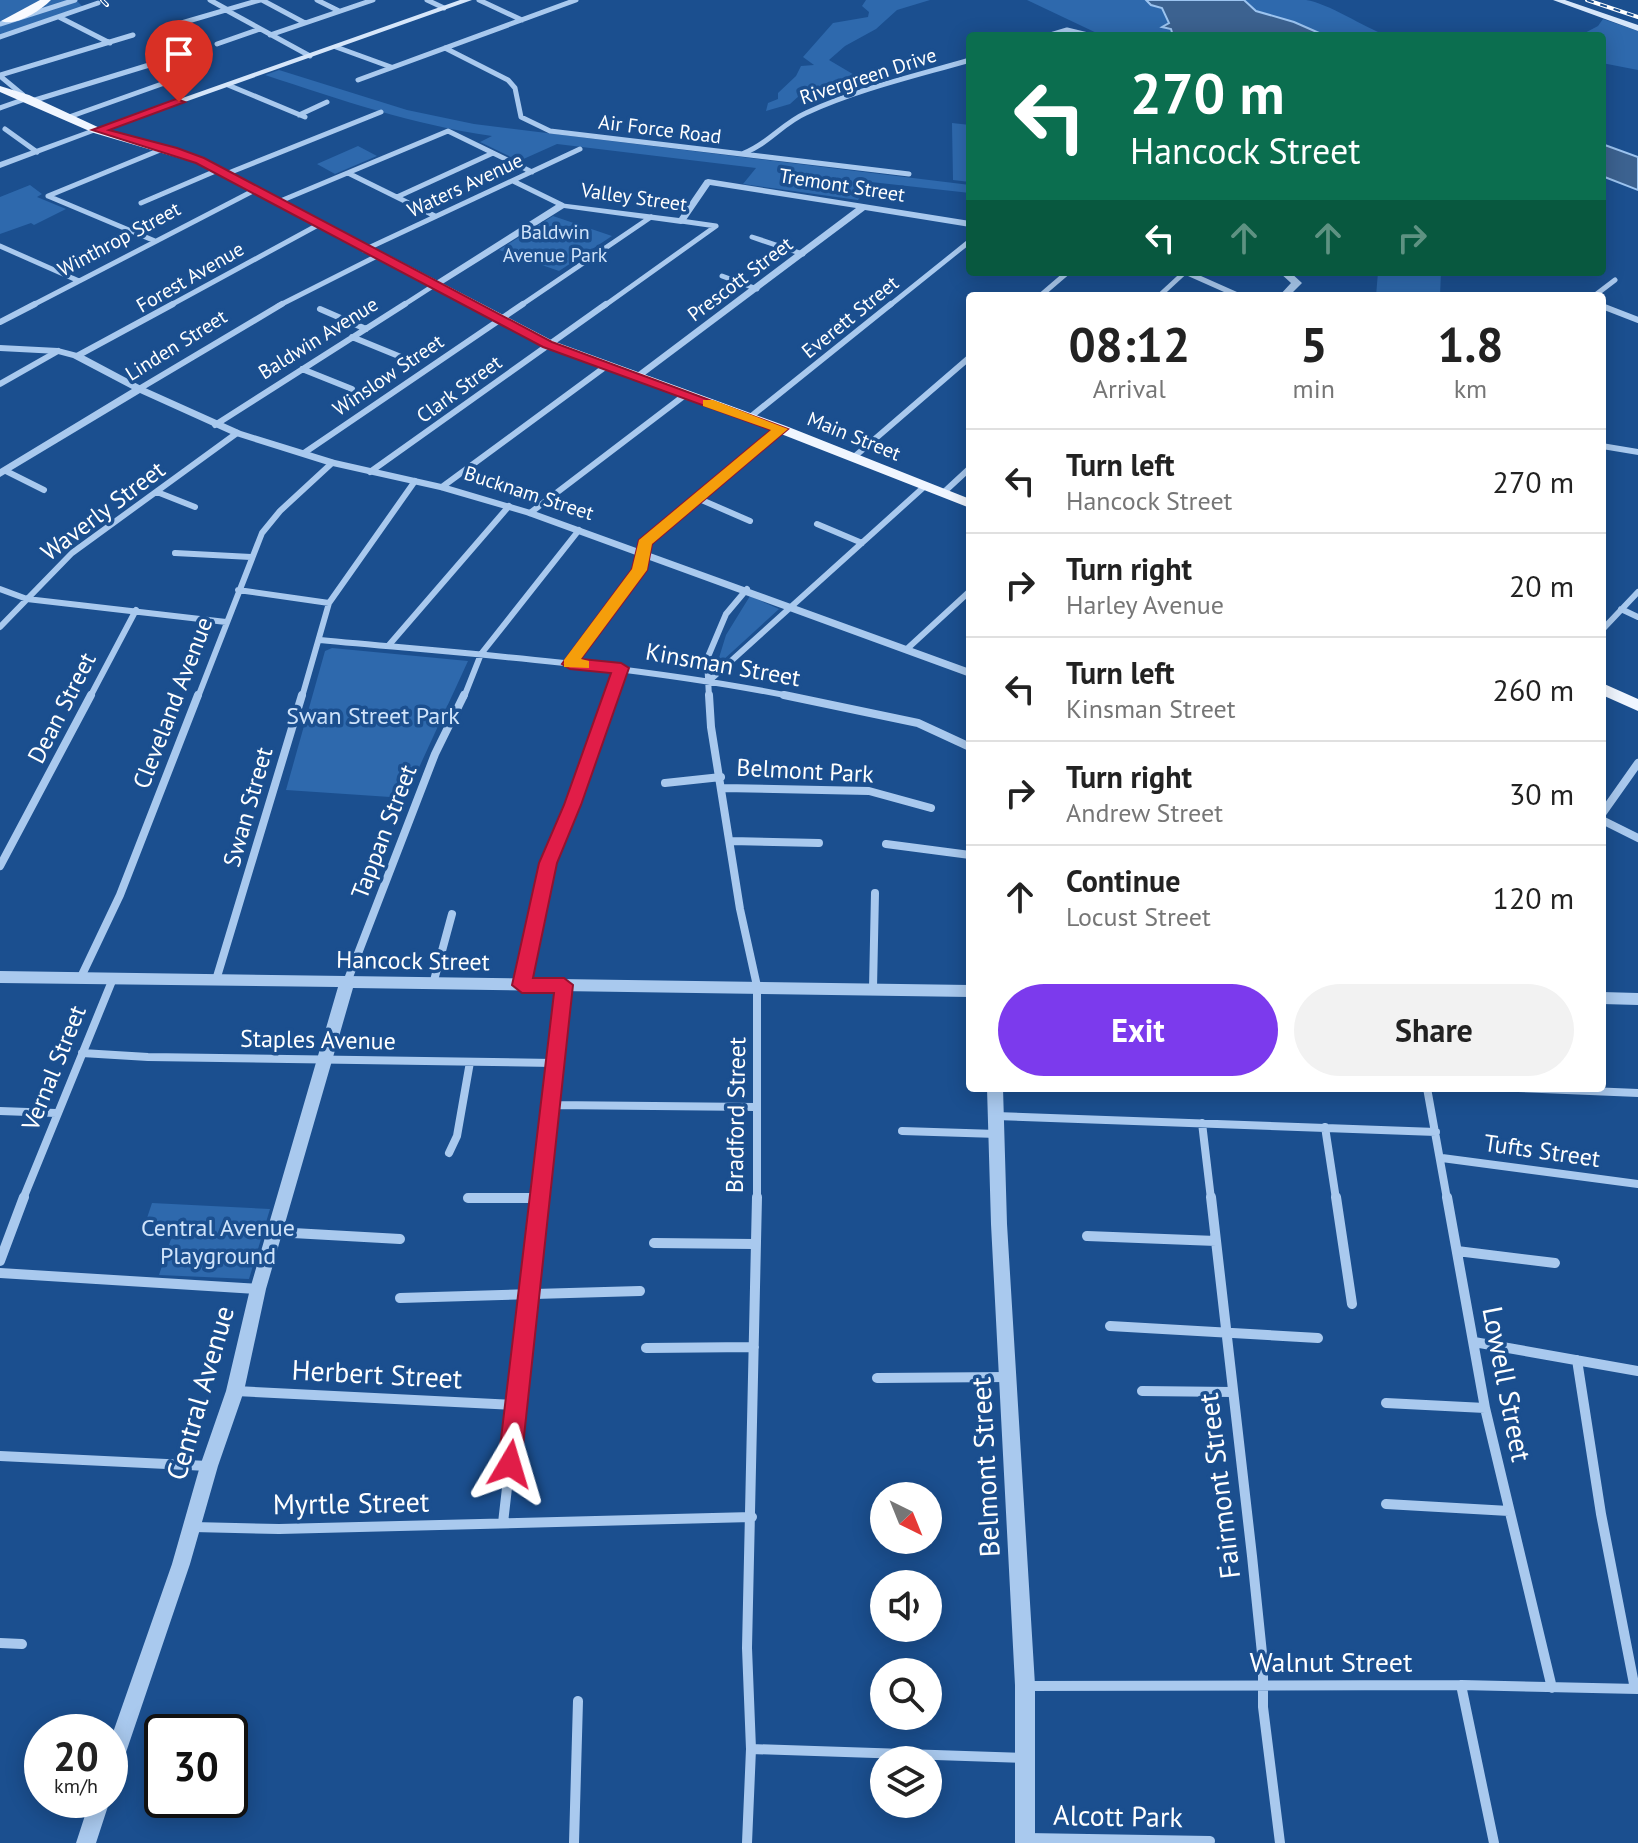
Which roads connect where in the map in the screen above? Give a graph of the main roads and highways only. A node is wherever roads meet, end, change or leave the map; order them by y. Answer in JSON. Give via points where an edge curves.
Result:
{"nodes":[{"id":1,"x":46,"y":0,"type":"edge"},
{"id":2,"x":468,"y":0,"type":"edge"},
{"id":3,"x":1557,"y":0,"type":"edge"},
{"id":4,"x":1571,"y":0,"type":"edge"},
{"id":5,"x":2,"y":22,"type":"edge"},
{"id":6,"x":1638,"y":25,"type":"edge"},
{"id":7,"x":0,"y":89,"type":"edge"},
{"id":8,"x":97,"y":130,"type":"junction"},
{"id":9,"x":966,"y":502,"type":"edge"},
{"id":10,"x":1606,"y":690,"type":"edge"},
{"id":11,"x":1638,"y":706,"type":"edge"}],
"edges":[{"from":1,"to":5,"type":"highway"},
{"from":2,"to":8,"type":"main road"},
{"from":3,"to":6,"type":"main road"},
{"from":4,"to":6,"type":"main road"},
{"from":7,"to":8,"type":"main road","name":"Main Street"},
{"from":8,"to":9,"type":"main road","name":"Main Street","via":[[165,148],[222,172],[548,344]]},
{"from":10,"to":11,"type":"main road"}]}
